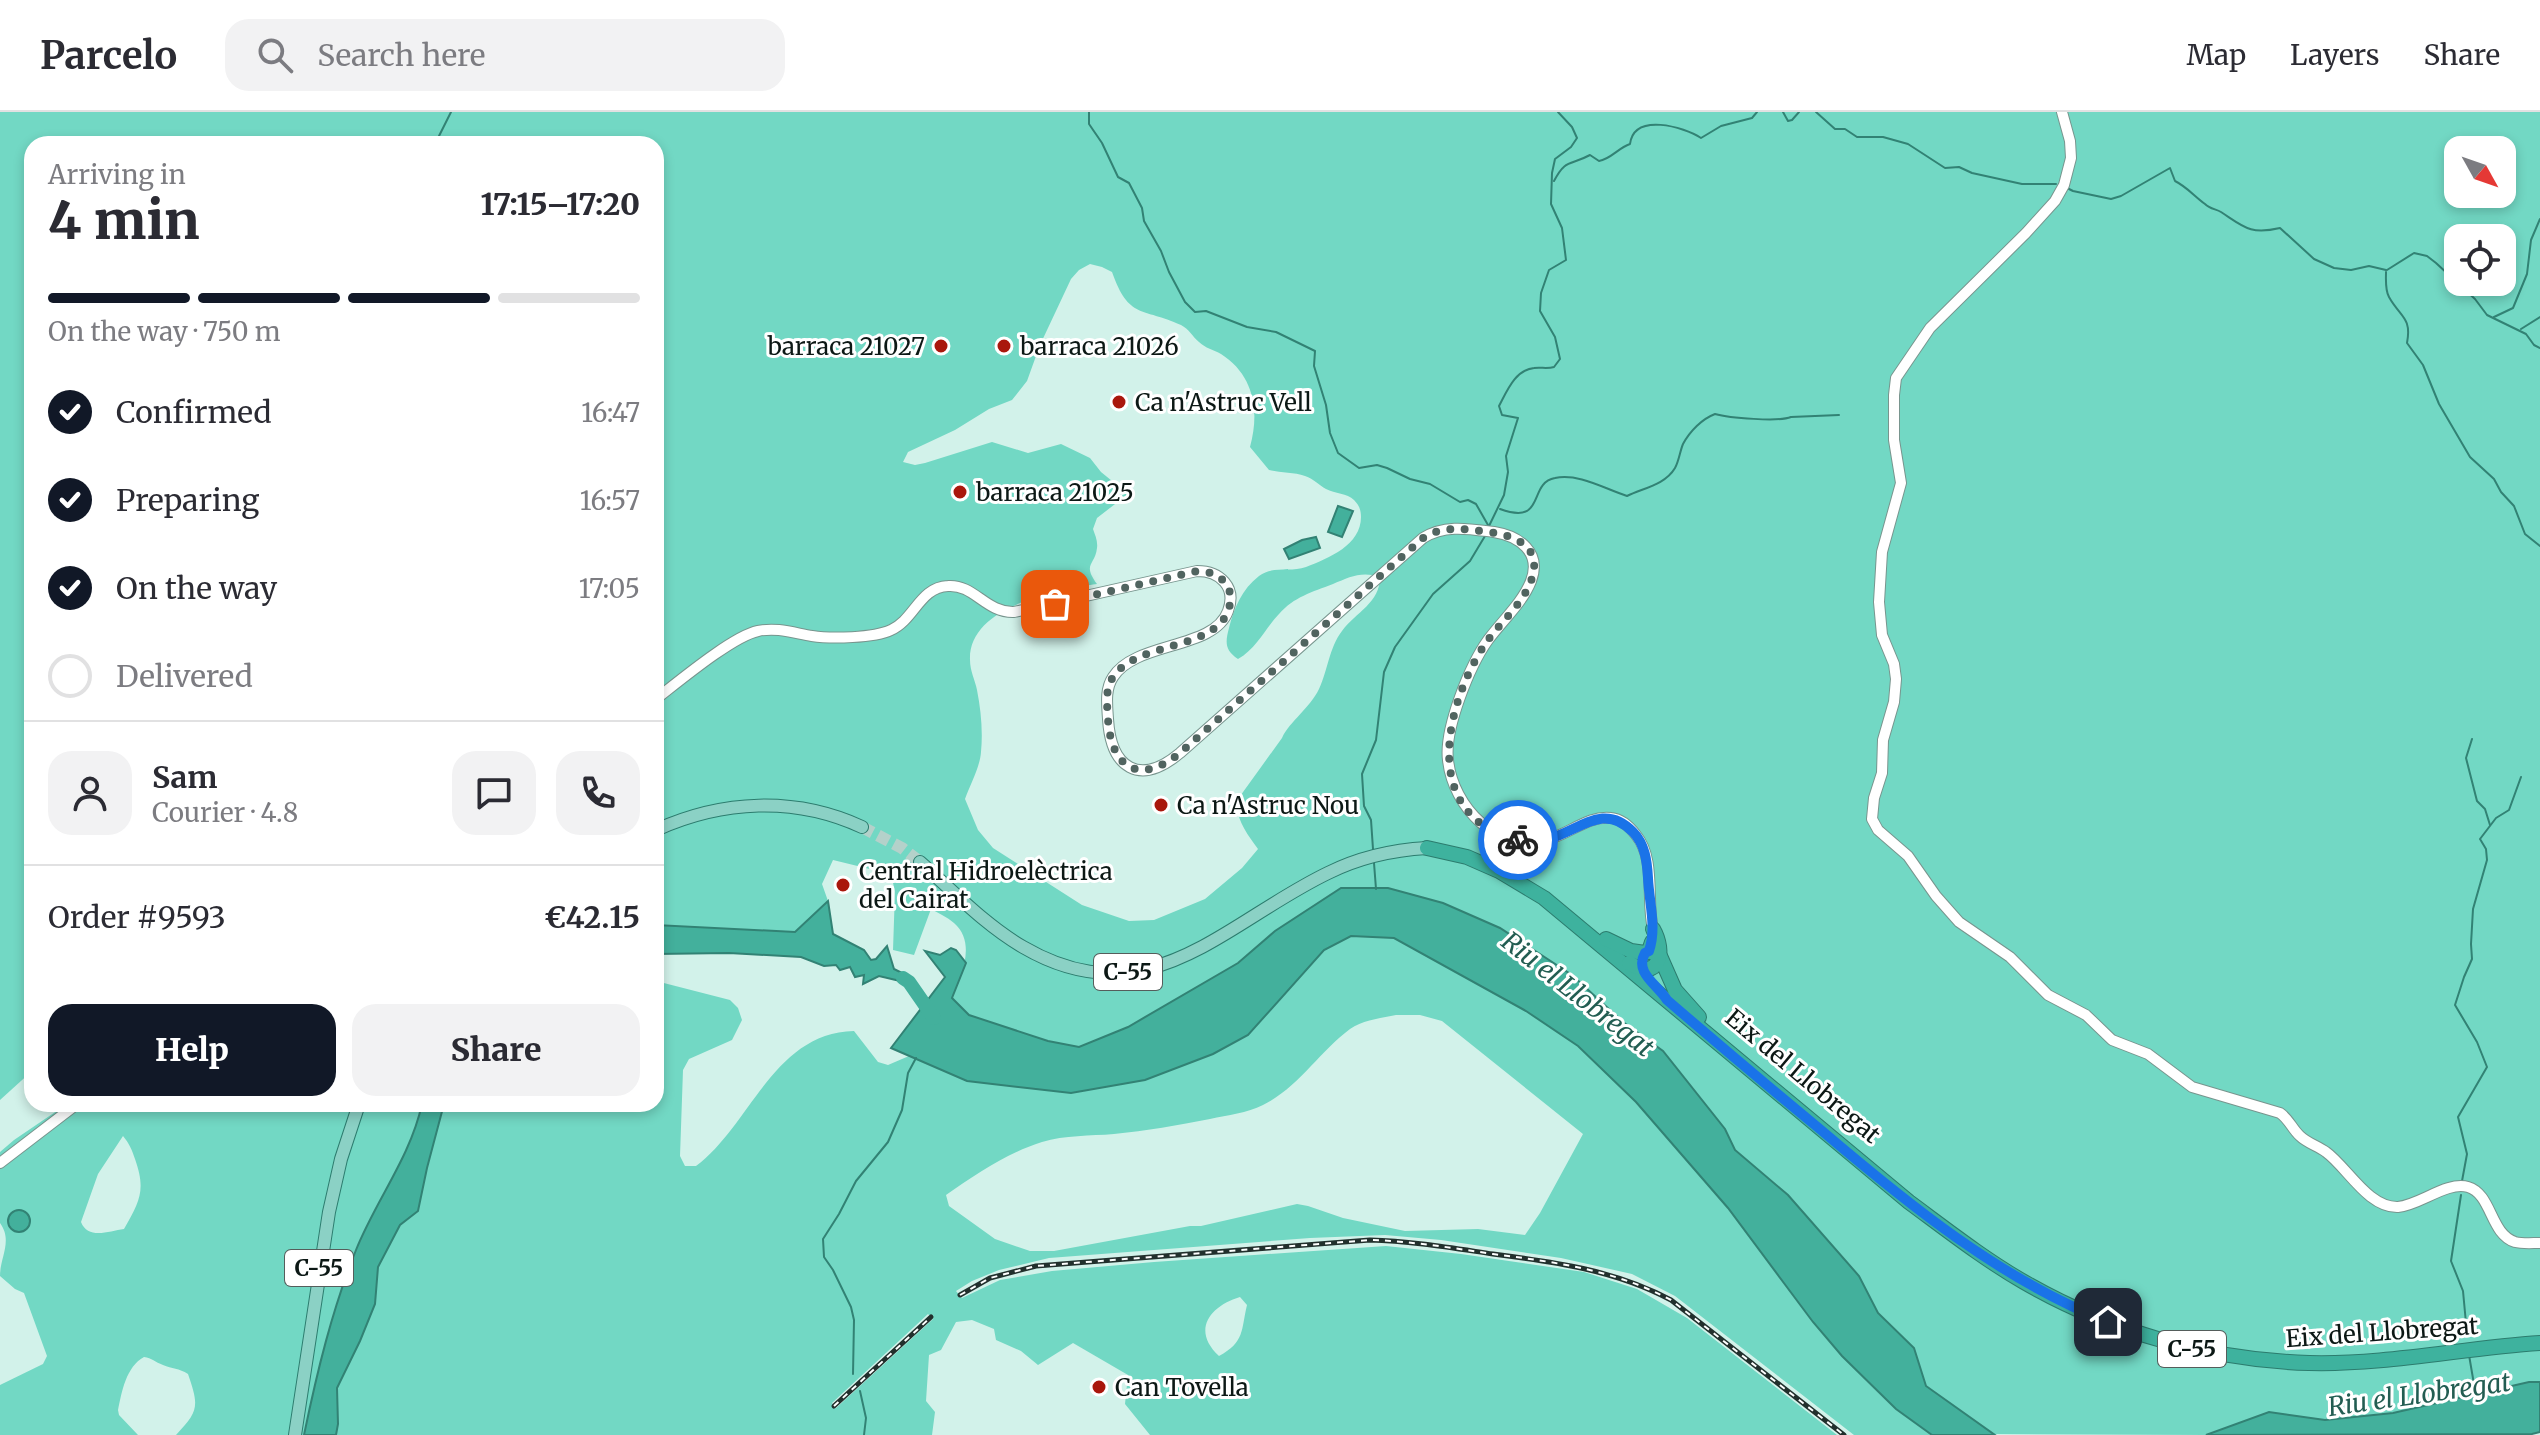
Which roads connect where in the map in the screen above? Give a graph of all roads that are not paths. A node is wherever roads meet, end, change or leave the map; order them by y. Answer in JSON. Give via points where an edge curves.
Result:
{"nodes":[{"id":1,"x":2062,"y":112,"type":"edge"},
{"id":2,"x":664,"y":693,"type":"edge"},
{"id":3,"x":664,"y":827,"type":"edge"},
{"id":4,"x":862,"y":827,"type":"tunnel mouth"},
{"id":5,"x":1427,"y":848,"type":"joint"},
{"id":6,"x":920,"y":862,"type":"tunnel mouth"},
{"id":7,"x":1653,"y":929,"type":"joint"},
{"id":8,"x":1599,"y":937,"type":"junction"},
{"id":9,"x":1651,"y":953,"type":"junction"},
{"id":10,"x":1643,"y":969,"type":"junction"},
{"id":11,"x":1667,"y":1000,"type":"junction"},
{"id":12,"x":1699,"y":1017,"type":"junction"},
{"id":13,"x":67,"y":1112,"type":"edge"},
{"id":14,"x":356,"y":1112,"type":"edge"},
{"id":15,"x":0,"y":1163,"type":"edge"},
{"id":16,"x":2540,"y":1243,"type":"edge"},
{"id":17,"x":2540,"y":1334,"type":"edge"},
{"id":18,"x":2540,"y":1343,"type":"edge"},
{"id":19,"x":295,"y":1435,"type":"edge"}],
"edges":[{"from":1,"to":16,"type":"street","via":[[2071,153],[2058,196],[1930,328],[1896,378],[1894,440],[1901,483],[1882,552],[1879,610],[1896,679],[1874,823],[1908,856],[1966,929],[2010,957],[2048,995],[2086,1015],[2112,1040],[2148,1054],[2192,1087],[2280,1113],[2300,1137],[2329,1154],[2381,1202],[2401,1206],[2469,1187],[2508,1238]]},
{"from":2,"to":7,"type":"street","via":[[747,635],[773,630],[830,637],[884,632],[900,624],[930,592],[945,586],[1014,612],[1209,571],[1224,579],[1229,591],[1229,609],[1222,621],[1130,661],[1109,687],[1114,753],[1128,765],[1154,769],[1180,753],[1423,538],[1458,528],[1515,537],[1531,555],[1532,578],[1480,652],[1460,698],[1448,743],[1454,788],[1464,808],[1513,840],[1548,840],[1605,818],[1624,823],[1644,848]]},
{"from":3,"to":4,"type":"main road","via":[[706,813],[759,805],[816,810]]},
{"from":5,"to":6,"type":"main road","name":"Eix del Llobregat","number":"C-55","via":[[1376,854],[1344,865],[1184,958],[1116,973],[1072,968],[1022,946]]},
{"from":5,"to":8,"type":"highway","name":"Eix del Llobregat","number":"C-55","via":[[1480,856],[1519,875],[1557,899]]},
{"from":7,"to":9,"type":"highway"},
{"from":8,"to":9,"type":"highway"},
{"from":8,"to":10,"type":"highway","name":"Eix del Llobregat","number":"C-55"},
{"from":8,"to":11,"type":"highway","name":"Eix del Llobregat","number":"C-55"},
{"from":9,"to":10,"type":"highway","via":[[1640,961]]},
{"from":9,"to":12,"type":"highway"},
{"from":10,"to":11,"type":"highway","number":"C-55"},
{"from":10,"to":12,"type":"highway","name":"Eix del Llobregat","number":"C-55"},
{"from":11,"to":18,"type":"highway","name":"Eix del Llobregat","number":"C-55","via":[[1860,1163],[1965,1243],[2080,1311],[2193,1350],[2262,1360],[2377,1360]]},
{"from":12,"to":17,"type":"highway","name":"Eix del Llobregat","number":"C-55","via":[[1884,1174],[1979,1246],[2027,1275],[2122,1319],[2193,1341],[2285,1354],[2369,1352]]},
{"from":13,"to":15,"type":"street"},
{"from":14,"to":19,"type":"main road","number":"C-55","via":[[329,1212]]}]}
